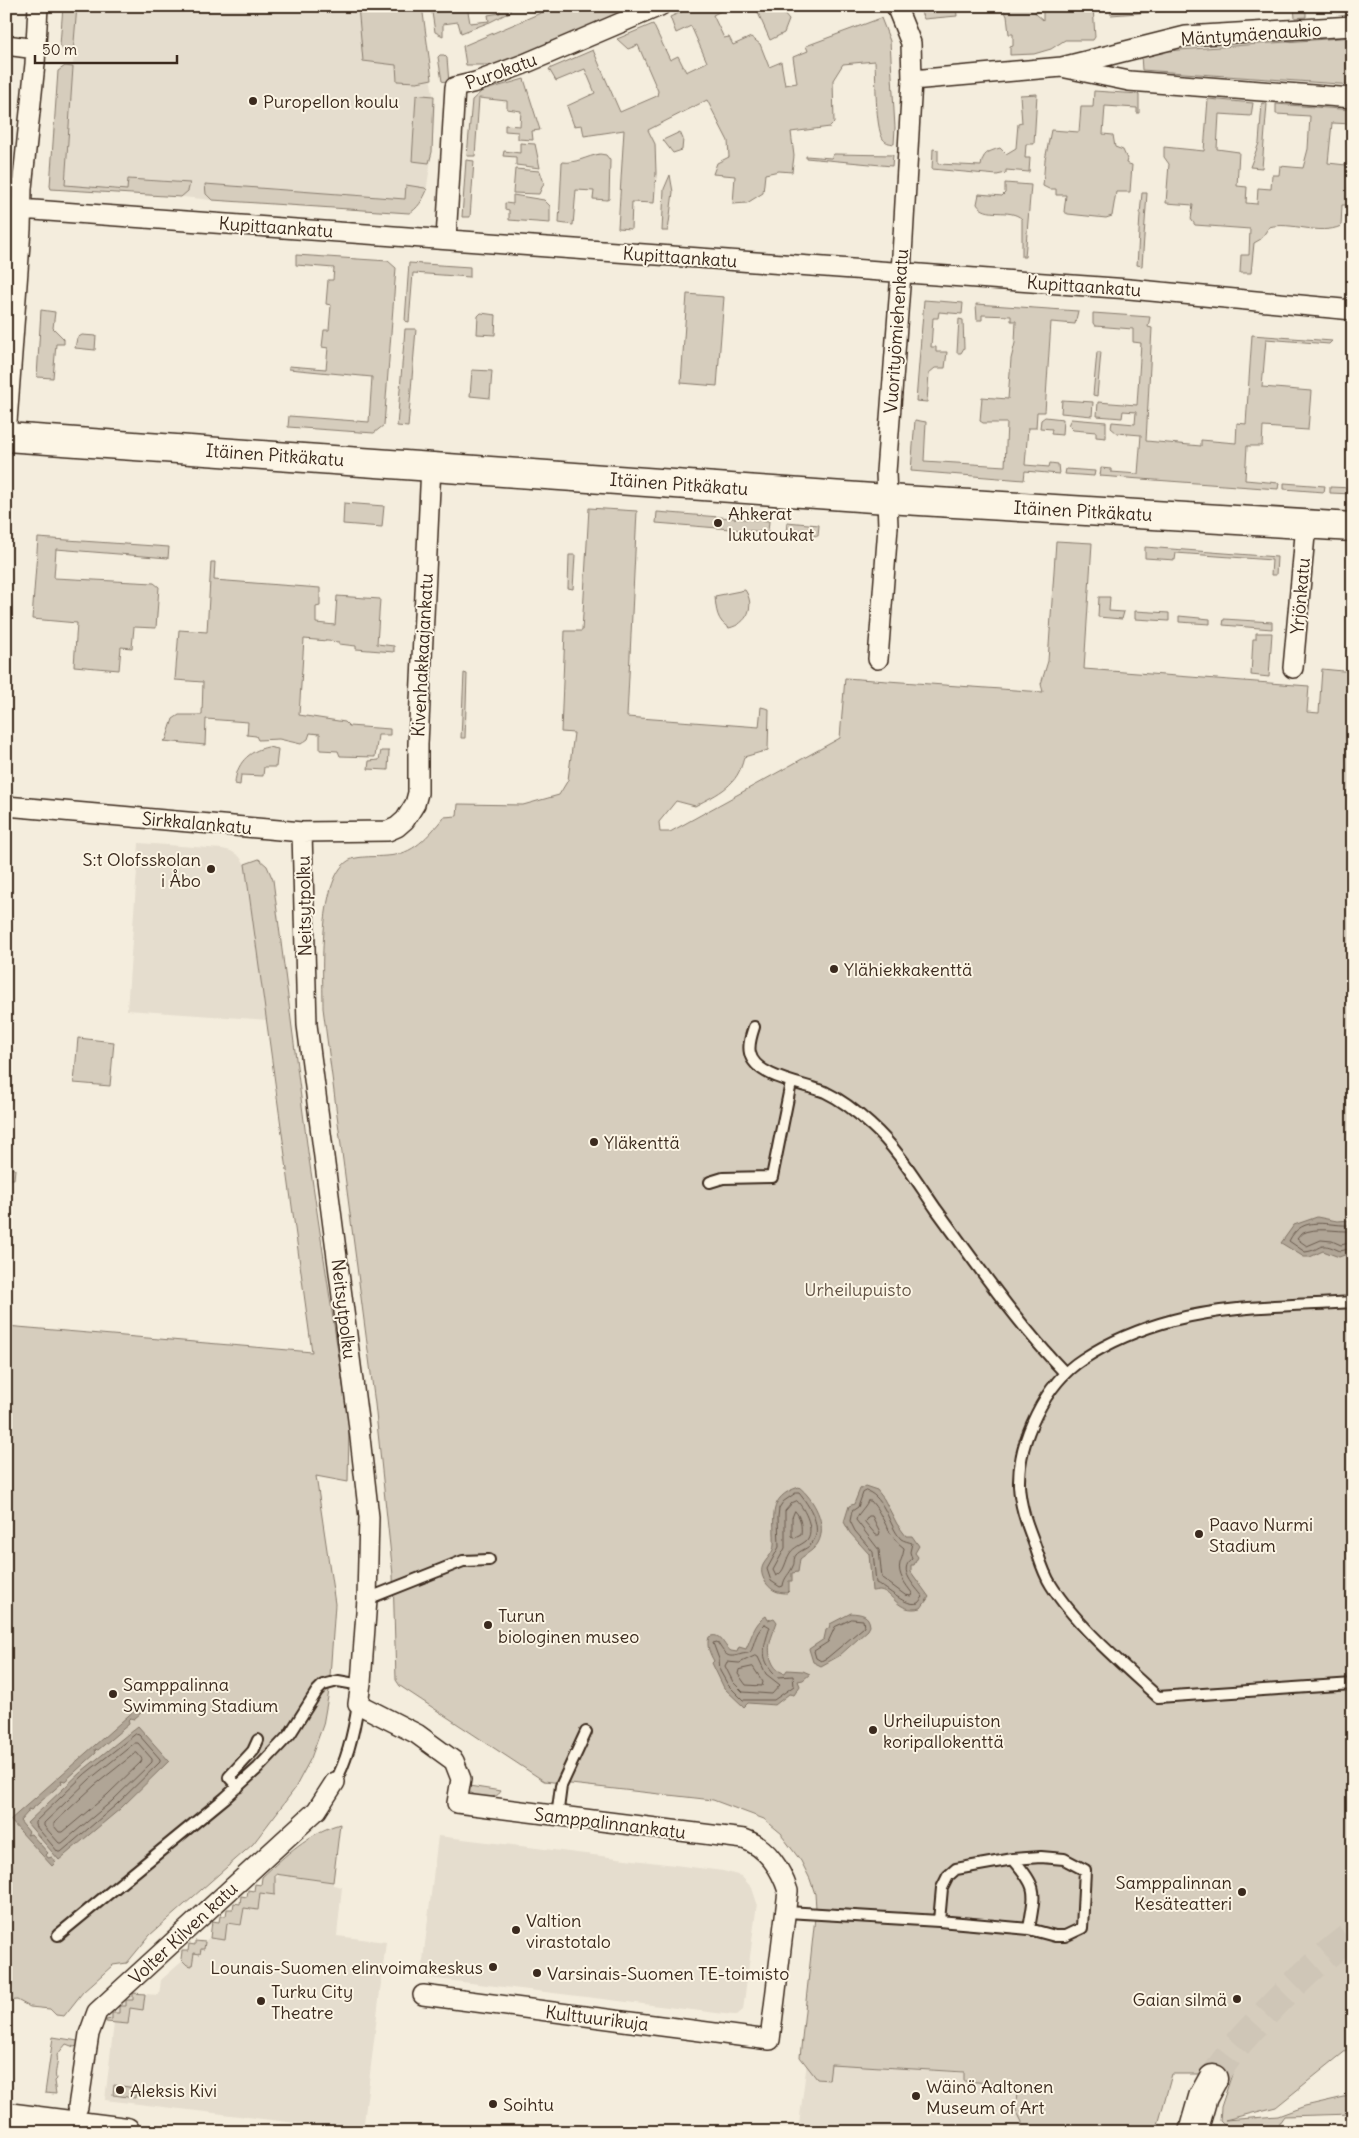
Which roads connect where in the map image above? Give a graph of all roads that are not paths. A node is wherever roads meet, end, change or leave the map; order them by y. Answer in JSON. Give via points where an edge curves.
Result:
{"nodes":[{"id":1,"x":38,"y":6,"type":"edge"},
{"id":2,"x":660,"y":6,"type":"edge"},
{"id":3,"x":896,"y":6,"type":"edge"},
{"id":4,"x":1353,"y":26,"type":"edge"},
{"id":5,"x":6,"y":45,"type":"edge"},
{"id":6,"x":36,"y":49,"type":"junction"},
{"id":7,"x":1062,"y":67,"type":"junction"},
{"id":8,"x":912,"y":80,"type":"junction"},
{"id":9,"x":1353,"y":98,"type":"edge"},
{"id":10,"x":14,"y":208,"type":"edge"},
{"id":11,"x":446,"y":239,"type":"junction"},
{"id":12,"x":902,"y":273,"type":"junction"},
{"id":13,"x":1353,"y":310,"type":"edge"},
{"id":14,"x":6,"y":436,"type":"edge"},
{"id":15,"x":431,"y":466,"type":"junction"},
{"id":16,"x":887,"y":499,"type":"junction"},
{"id":17,"x":1306,"y":524,"type":"junction"},
{"id":18,"x":1353,"y":527,"type":"edge"},
{"id":19,"x":878,"y":659,"type":"dead end"},
{"id":20,"x":1293,"y":668,"type":"dead end"},
{"id":21,"x":6,"y":806,"type":"edge"},
{"id":22,"x":388,"y":831,"type":"joint"},
{"id":23,"x":302,"y":832,"type":"junction"},
{"id":24,"x":754,"y":1027,"type":"dead end"},
{"id":25,"x":791,"y":1082,"type":"junction"},
{"id":26,"x":710,"y":1182,"type":"dead end"},
{"id":27,"x":1353,"y":1302,"type":"edge"},
{"id":28,"x":1065,"y":1373,"type":"junction"},
{"id":29,"x":489,"y":1560,"type":"dead end"},
{"id":30,"x":367,"y":1599,"type":"junction"},
{"id":31,"x":1353,"y":1684,"type":"edge"},
{"id":32,"x":361,"y":1685,"type":"junction"},
{"id":33,"x":358,"y":1704,"type":"junction"},
{"id":34,"x":586,"y":1732,"type":"dead end"},
{"id":35,"x":258,"y":1740,"type":"dead end"},
{"id":36,"x":335,"y":1782,"type":"joint"},
{"id":37,"x":238,"y":1787,"type":"junction"},
{"id":38,"x":557,"y":1817,"type":"junction"},
{"id":39,"x":1013,"y":1859,"type":"junction"},
{"id":40,"x":787,"y":1912,"type":"junction"},
{"id":41,"x":939,"y":1921,"type":"junction"},
{"id":42,"x":1029,"y":1929,"type":"junction"},
{"id":43,"x":58,"y":1935,"type":"dead end"},
{"id":44,"x":423,"y":1995,"type":"dead end"},
{"id":45,"x":1213,"y":2079,"type":"tunnel mouth"},
{"id":46,"x":78,"y":2107,"type":"dead end"},
{"id":47,"x":6,"y":2117,"type":"edge"},
{"id":48,"x":126,"y":2132,"type":"edge"},
{"id":49,"x":1193,"y":2132,"type":"edge"}],
"edges":[{"from":1,"to":6,"type":"street"},
{"from":2,"to":11,"type":"street","name":"Purokatu","via":[[524,64],[455,87]]},
{"from":3,"to":8,"type":"street","name":"Vuorityömiehenkatu","via":[[911,44]]},
{"from":4,"to":7,"type":"street","name":"Mäntymäenaukio","via":[[1186,36]]},
{"from":5,"to":6,"type":"street"},
{"from":6,"to":10,"type":"street"},
{"from":7,"to":8,"type":"street","name":"Mäntymäenaukio"},
{"from":7,"to":9,"type":"street","name":"Mäntymäenaukio","via":[[1129,81]]},
{"from":8,"to":12,"type":"street","name":"Vuorityömiehenkatu"},
{"from":10,"to":11,"type":"street","name":"Kupittaankatu"},
{"from":10,"to":14,"type":"street"},
{"from":11,"to":12,"type":"street","name":"Kupittaankatu"},
{"from":12,"to":13,"type":"street","name":"Kupittaankatu","via":[[1142,290]]},
{"from":12,"to":16,"type":"street","name":"Vuorityömiehenkatu","via":[[886,472]]},
{"from":14,"to":15,"type":"main road","name":"Itäinen Pitkäkatu"},
{"from":15,"to":16,"type":"main road","name":"Itäinen Pitkäkatu"},
{"from":15,"to":22,"type":"street","name":"Kivenhakkaajankatu","via":[[418,793],[411,812],[397,827]]},
{"from":16,"to":17,"type":"main road","name":"Itäinen Pitkäkatu"},
{"from":16,"to":19,"type":"street","name":"Vuorityömiehenkatu","via":[[888,527]]},
{"from":17,"to":18,"type":"main road","name":"Itäinen Pitkäkatu"},
{"from":17,"to":20,"type":"street","name":"Yrjönkatu"},
{"from":21,"to":23,"type":"street","name":"Sirkkalankatu"},
{"from":22,"to":23,"type":"street","name":"Sirkkalankatu"},
{"from":23,"to":30,"type":"street","name":"Neitsytpolku","via":[[306,1024],[369,1516]]},
{"from":24,"to":25,"type":"lane","via":[[750,1054],[756,1065]]},
{"from":25,"to":26,"type":"lane","via":[[772,1177],[723,1178]]},
{"from":25,"to":28,"type":"lane","via":[[823,1092],[850,1106],[873,1126],[896,1152],[1011,1311]]},
{"from":27,"to":28,"type":"lane","via":[[1213,1313],[1172,1320],[1112,1343],[1082,1359]]},
{"from":28,"to":31,"type":"lane","via":[[1045,1399],[1032,1424],[1020,1466],[1019,1486],[1023,1512],[1043,1571],[1076,1616],[1158,1697]]},
{"from":29,"to":30,"type":"lane","via":[[463,1561]]},
{"from":30,"to":32,"type":"street","name":"Neitsytpolku"},
{"from":32,"to":33,"type":"street","name":"Neitsytpolku"},
{"from":32,"to":37,"type":"lane","via":[[338,1681],[323,1685],[280,1746]]},
{"from":33,"to":36,"type":"lane","name":"Neitsytpolku","via":[[354,1729]]},
{"from":33,"to":38,"type":"street","name":"Samppalinnankatu","via":[[417,1734],[454,1761],[460,1779],[457,1803]]},
{"from":34,"to":38,"type":"lane","via":[[561,1786]]},
{"from":35,"to":37,"type":"lane","via":[[253,1751],[229,1776]]},
{"from":36,"to":46,"type":"street","name":"Volter Kilven katu","via":[[317,1810],[97,2012],[89,2034]]},
{"from":37,"to":43,"type":"lane"},
{"from":38,"to":40,"type":"street","name":"Samppalinnankatu","via":[[744,1839],[762,1848],[785,1879]]},
{"from":39,"to":41,"type":"lane","via":[[956,1869],[942,1888]]},
{"from":39,"to":42,"type":"lane","via":[[1033,1883]]},
{"from":39,"to":42,"type":"lane","via":[[1064,1859],[1085,1870],[1082,1928],[1065,1936]]},
{"from":40,"to":41,"type":"lane"},
{"from":40,"to":44,"type":"street","name":"Kulttuurikuja","via":[[770,2040]]},
{"from":41,"to":42,"type":"lane"},
{"from":45,"to":49,"type":"main road","via":[[1203,2097]]},
{"from":47,"to":48,"type":"main road"}]}
